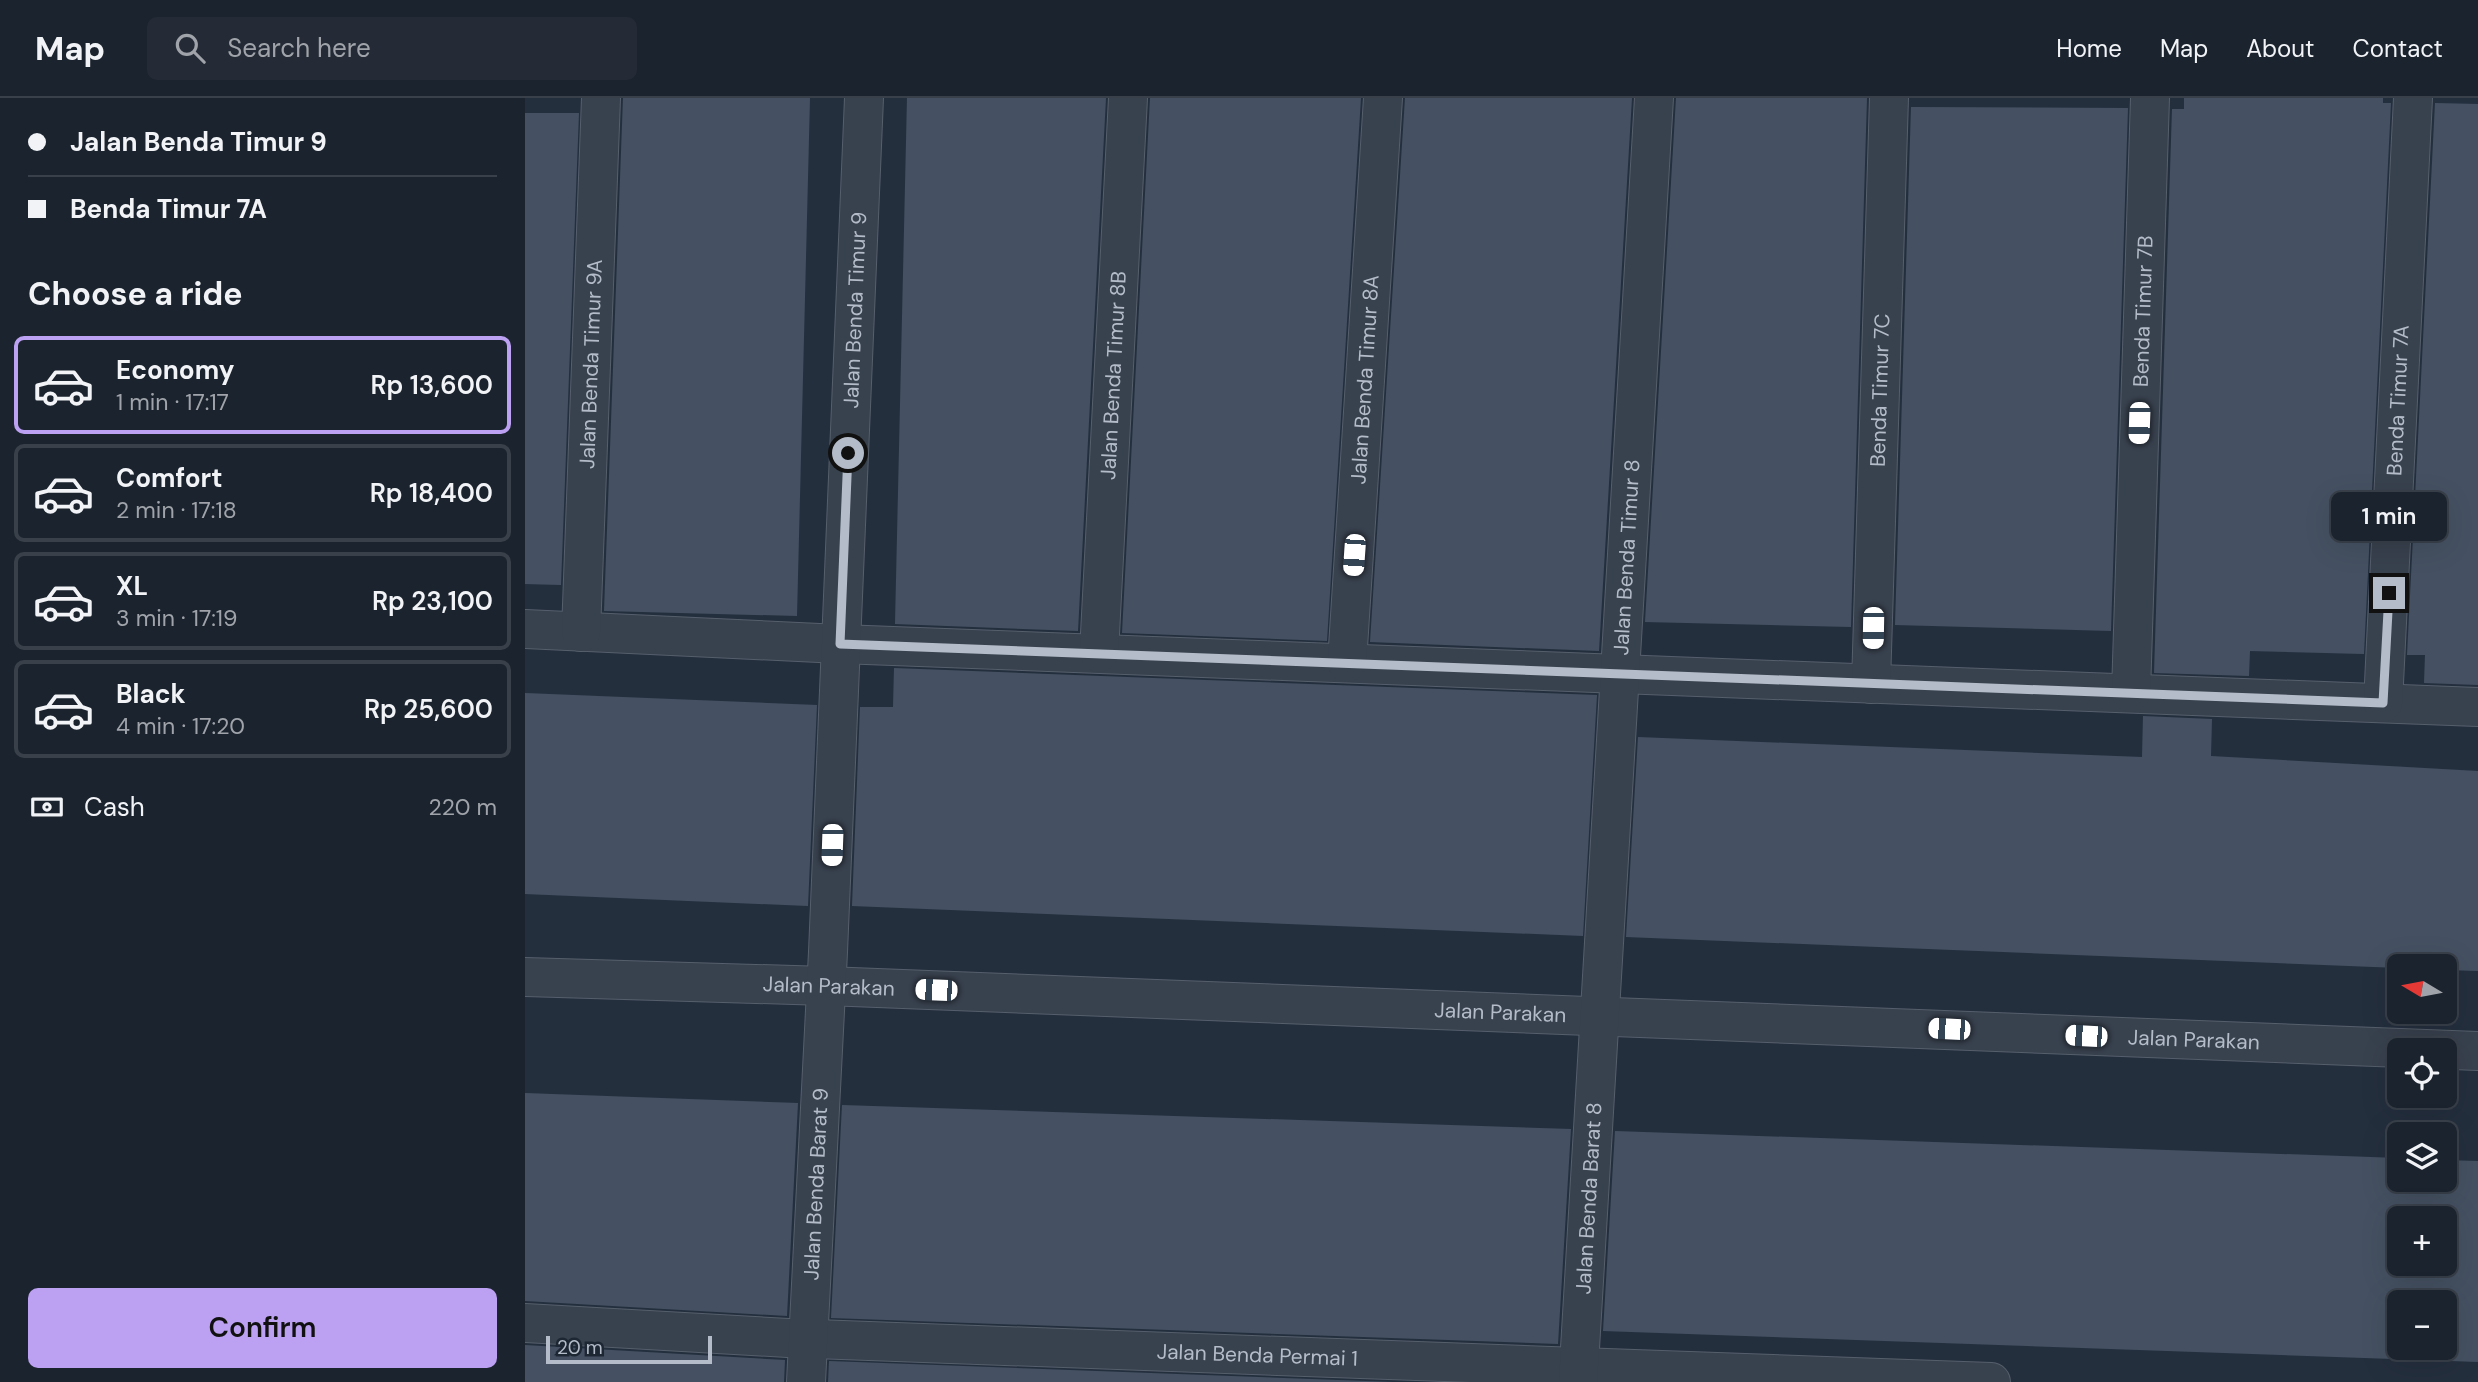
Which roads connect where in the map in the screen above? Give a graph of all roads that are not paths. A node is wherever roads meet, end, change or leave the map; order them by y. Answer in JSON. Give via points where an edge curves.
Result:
{"nodes":[{"id":1,"x":601,"y":98,"type":"edge"},
{"id":2,"x":864,"y":98,"type":"edge"},
{"id":3,"x":1128,"y":98,"type":"edge"},
{"id":4,"x":1383,"y":98,"type":"edge"},
{"id":5,"x":1654,"y":98,"type":"edge"},
{"id":6,"x":1889,"y":98,"type":"edge"},
{"id":7,"x":2150,"y":98,"type":"edge"},
{"id":8,"x":2413,"y":98,"type":"edge"},
{"id":9,"x":525,"y":629,"type":"edge"},
{"id":10,"x":581,"y":632,"type":"junction"},
{"id":11,"x":840,"y":644,"type":"junction"},
{"id":12,"x":1099,"y":653,"type":"junction"},
{"id":13,"x":1347,"y":663,"type":"junction"},
{"id":14,"x":1622,"y":674,"type":"junction"},
{"id":15,"x":1871,"y":684,"type":"junction"},
{"id":16,"x":2131,"y":693,"type":"junction"},
{"id":17,"x":2383,"y":703,"type":"junction"},
{"id":18,"x":2478,"y":706,"type":"edge"},
{"id":19,"x":525,"y":977,"type":"edge"},
{"id":20,"x":826,"y":986,"type":"junction"},
{"id":21,"x":1598,"y":1017,"type":"junction"},
{"id":22,"x":2478,"y":1051,"type":"edge"},
{"id":23,"x":525,"y":1323,"type":"edge"},
{"id":24,"x":807,"y":1339,"type":"junction"},
{"id":25,"x":1579,"y":1374,"type":"edge"},
{"id":26,"x":1834,"y":1379,"type":"edge"},
{"id":27,"x":806,"y":1382,"type":"edge"},
{"id":28,"x":1991,"y":1382,"type":"edge"}],
"edges":[{"from":1,"to":10,"type":"street","name":"Jalan Benda Timur 9A"},
{"from":2,"to":11,"type":"street","name":"Jalan Benda Timur 9"},
{"from":3,"to":12,"type":"street","name":"Jalan Benda Timur 8B"},
{"from":4,"to":13,"type":"street","name":"Jalan Benda Timur 8A"},
{"from":5,"to":14,"type":"street","name":"Jalan Benda Timur 8"},
{"from":6,"to":15,"type":"street","name":"Benda Timur 7C"},
{"from":7,"to":16,"type":"street","name":"Benda Timur 7B"},
{"from":8,"to":17,"type":"street","name":"Benda Timur 7A"},
{"from":9,"to":10,"type":"street"},
{"from":10,"to":11,"type":"street"},
{"from":11,"to":12,"type":"street"},
{"from":11,"to":20,"type":"street","name":"Jalan Benda Timur 9"},
{"from":12,"to":13,"type":"street"},
{"from":13,"to":14,"type":"street"},
{"from":14,"to":15,"type":"street"},
{"from":14,"to":21,"type":"street","name":"Jalan Benda Timur 8"},
{"from":15,"to":16,"type":"street"},
{"from":16,"to":17,"type":"street"},
{"from":17,"to":18,"type":"street"},
{"from":19,"to":20,"type":"street","name":"Jalan Parakan"},
{"from":20,"to":21,"type":"street","name":"Jalan Parakan"},
{"from":20,"to":24,"type":"street","name":"Jalan Benda Barat 9"},
{"from":21,"to":22,"type":"street","name":"Jalan Parakan"},
{"from":21,"to":25,"type":"street","name":"Jalan Benda Barat 8"},
{"from":23,"to":24,"type":"street","name":"Jalan Benda Permai 1"},
{"from":24,"to":25,"type":"street","name":"Jalan Benda Permai 1"},
{"from":24,"to":27,"type":"street","name":"Jalan Benda Barat 9"},
{"from":25,"to":26,"type":"street","name":"Jalan Benda Permai 1"},
{"from":26,"to":28,"type":"street","name":"Jalan Benda Permai 1"}]}
